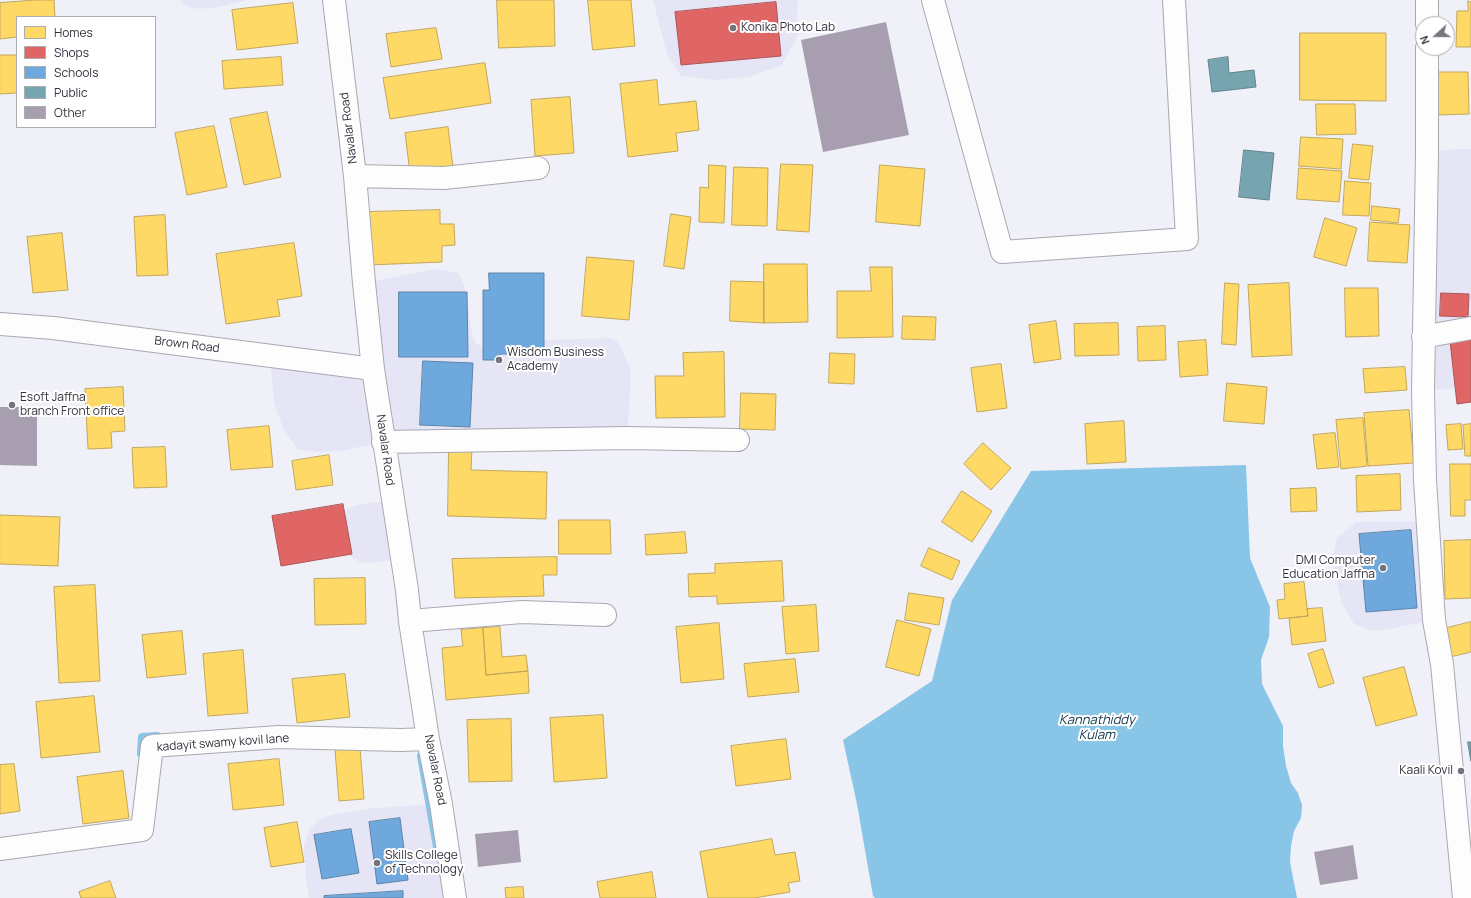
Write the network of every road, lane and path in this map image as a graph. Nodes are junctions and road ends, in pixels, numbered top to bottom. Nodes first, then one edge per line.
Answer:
1 (334, 0) edge
2 (933, 0) edge
3 (1174, 0) edge
4 (1427, 0) edge
5 (1427, 16) edge
6 (1427, 56) edge
7 (538, 168) dead end
8 (355, 176) junction
9 (0, 324) edge
10 (1471, 328) edge
11 (1423, 337) junction
12 (373, 369) junction
13 (738, 440) dead end
14 (383, 442) junction
15 (605, 616) dead end
16 (410, 621) junction
17 (428, 739) junction
18 (0, 848) edge
19 (455, 898) edge
20 (1464, 898) edge

1 - 8 street, Navalar Road
2 - 3 street
4 - 5 street
6 - 11 street
7 - 8 street
8 - 12 street, Navalar Road
9 - 12 street, Brown Road
10 - 11 street
11 - 20 street
12 - 14 street, Navalar Road
13 - 14 street
14 - 16 street, Navalar Road
15 - 16 street
16 - 17 street, Navalar Road
17 - 18 street, kadayit swamy kovil lane
17 - 19 street, Navalar Road

